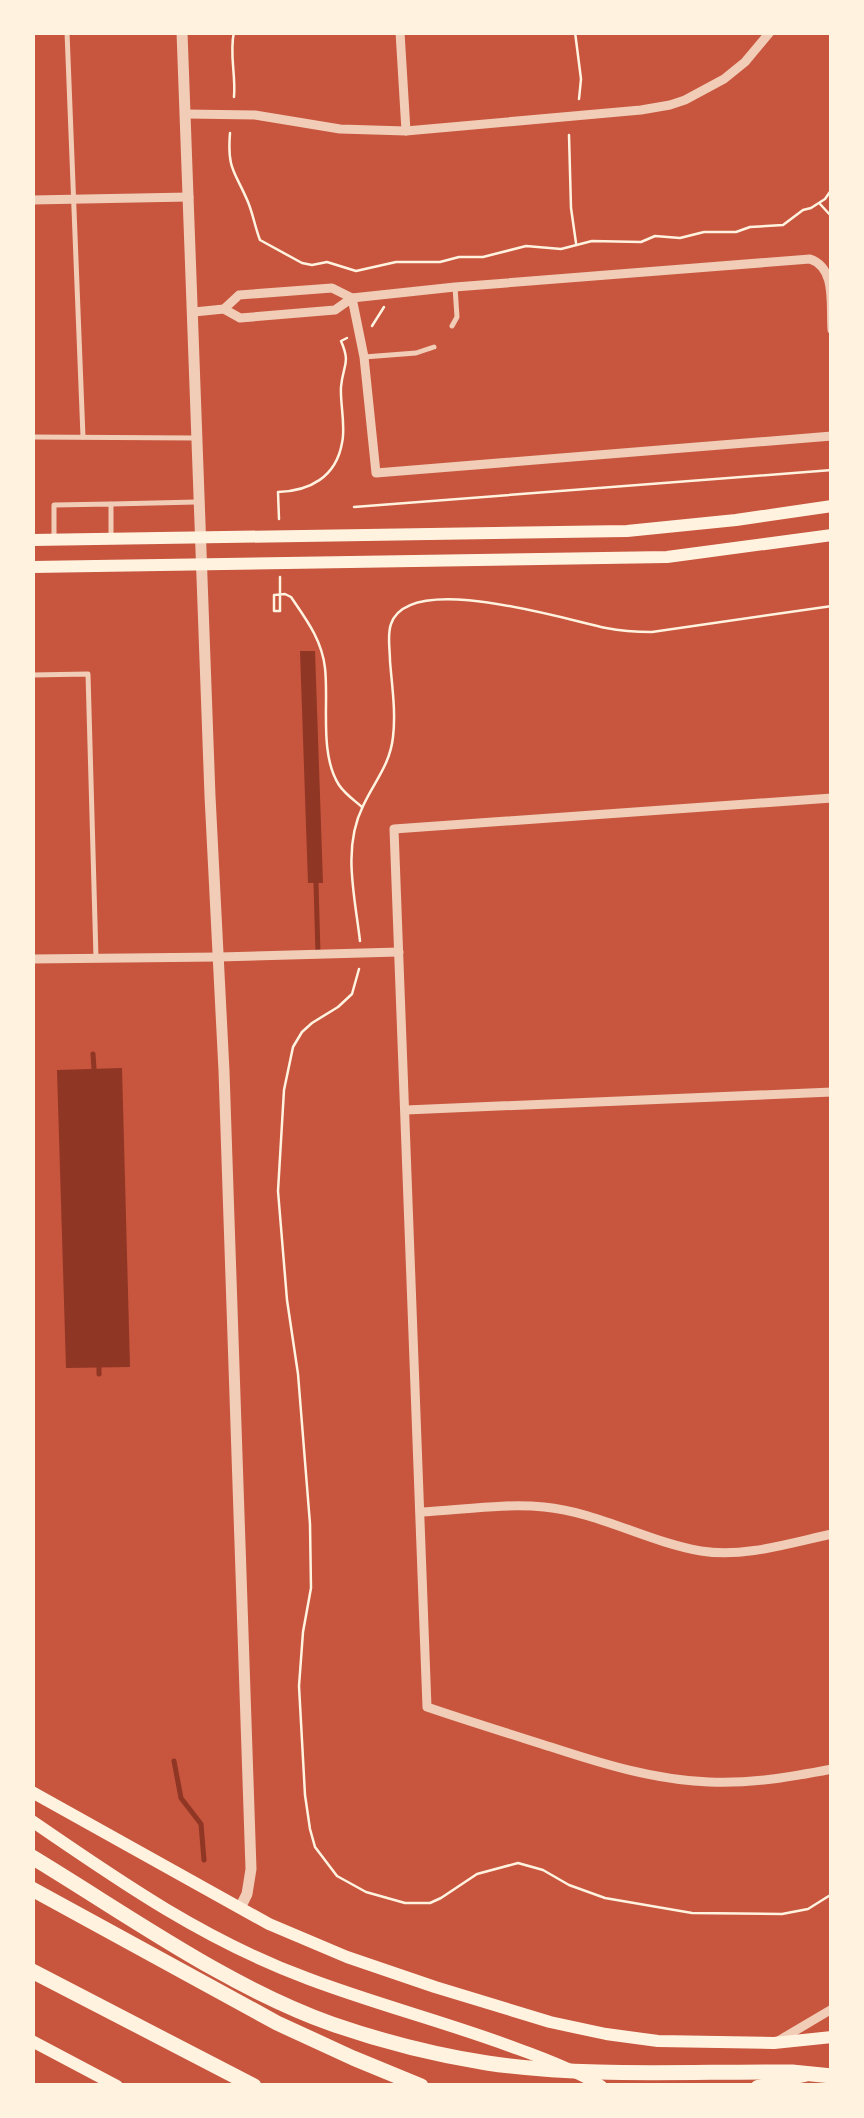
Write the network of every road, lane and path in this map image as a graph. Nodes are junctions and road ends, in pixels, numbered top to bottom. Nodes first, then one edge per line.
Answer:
1 (67, 32) edge
2 (182, 32) edge
3 (234, 32) edge
4 (400, 32) edge
5 (574, 32) edge
6 (770, 32) edge
7 (234, 97) dead end
8 (579, 99) dead end
9 (186, 114) junction
10 (406, 131) junction
11 (230, 134) dead end
12 (569, 135) dead end
13 (832, 189) edge
14 (190, 197) junction
15 (74, 199) junction
16 (32, 200) edge
17 (819, 203) junction
18 (832, 217) edge
19 (576, 245) junction
20 (454, 287) junction
21 (382, 296) junction
22 (352, 298) junction
23 (224, 309) junction
24 (194, 312) junction
25 (452, 326) dead end
26 (832, 330) edge
27 (358, 333) junction
28 (434, 347) dead end
29 (364, 357) junction
30 (832, 436) edge
31 (32, 437) edge
32 (82, 438) junction
33 (198, 438) junction
34 (832, 470) edge
35 (199, 502) junction
36 (111, 504) junction
37 (279, 506) dead end
38 (832, 506) edge
39 (354, 507) dead end
40 (832, 534) edge
41 (200, 538) junction
42 (111, 539) junction
43 (32, 540) edge
44 (54, 540) junction
45 (202, 565) junction
46 (32, 566) edge
47 (280, 599) dead end
48 (832, 606) edge
49 (32, 675) edge
50 (832, 798) edge
51 (362, 807) junction
52 (399, 952) junction
53 (361, 953) junction
54 (32, 958) edge
55 (96, 958) junction
56 (218, 958) junction
57 (832, 1092) edge
58 (406, 1110) junction
59 (420, 1512) junction
60 (832, 1534) edge
61 (832, 1768) edge
62 (32, 1792) edge
63 (32, 1821) edge
64 (32, 1857) edge
65 (32, 1889) edge
66 (832, 1894) edge
67 (240, 1908) junction
68 (32, 1971) edge
69 (832, 2010) edge
70 (832, 2037) edge
71 (32, 2041) edge
72 (774, 2043) junction
73 (832, 2073) edge
74 (118, 2086) edge
75 (254, 2086) edge
76 (421, 2086) edge
77 (601, 2086) edge
78 (758, 2086) edge

1 - 15 lane
2 - 9 street
3 - 7 path
4 - 10 street
5 - 8 path
6 - 10 street
9 - 10 street
9 - 14 street
11 - 19 path
12 - 19 path
13 - 17 path
14 - 15 street
14 - 24 street
15 - 16 street
15 - 32 lane
17 - 18 path
17 - 19 path
20 - 21 street
20 - 25 lane
20 - 26 street
21 - 22 street
21 - 27 path
22 - 23 street
22 - 23 street
22 - 27 street
23 - 24 street
24 - 33 street
27 - 29 street
27 - 37 path
28 - 29 lane
29 - 30 street
31 - 32 lane
32 - 33 lane
33 - 35 street
34 - 39 path
35 - 36 lane
35 - 41 street
36 - 42 lane
36 - 44 lane
38 - 41 main road
40 - 45 main road
41 - 42 main road
41 - 45 street
42 - 44 main road
43 - 44 main road
45 - 46 main road
45 - 56 street
47 - 51 path
48 - 51 path
49 - 55 lane
50 - 52 street
51 - 53 path
52 - 53 street
52 - 58 street
53 - 56 street
53 - 66 path
54 - 55 street
55 - 56 street
56 - 67 street
57 - 58 street
58 - 59 street
59 - 60 street
59 - 61 street
62 - 67 main road
63 - 77 main road
64 - 73 highway
65 - 76 highway
67 - 72 main road
68 - 75 highway
69 - 72 street
70 - 72 main road
71 - 74 main road
73 - 78 main road

